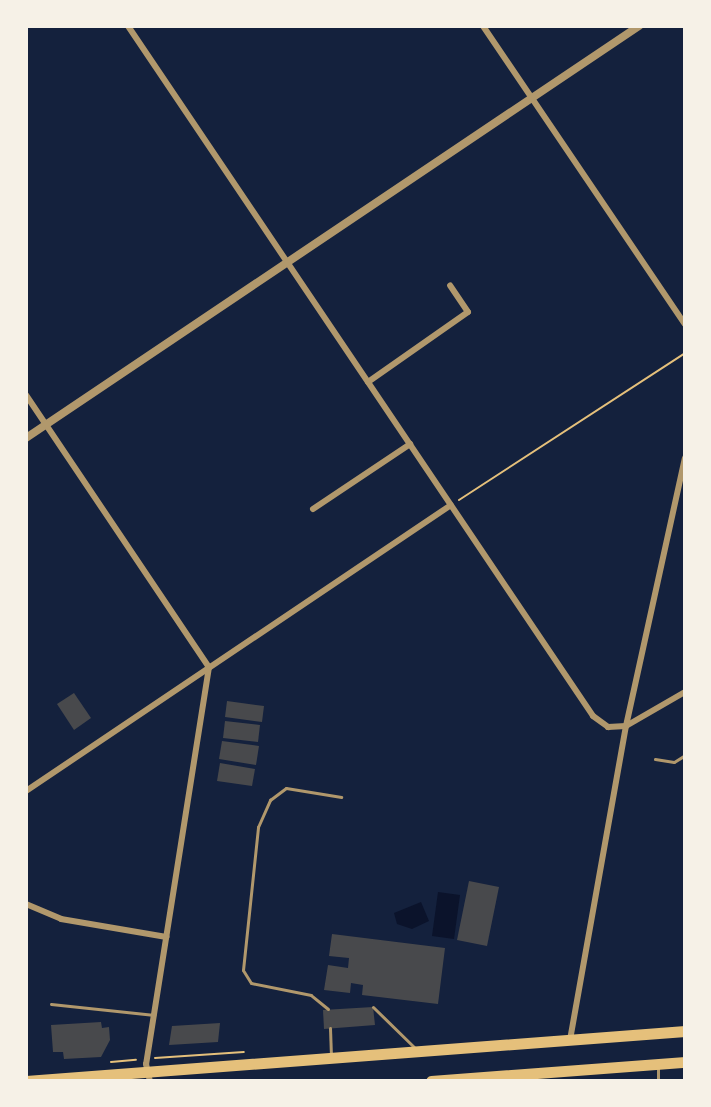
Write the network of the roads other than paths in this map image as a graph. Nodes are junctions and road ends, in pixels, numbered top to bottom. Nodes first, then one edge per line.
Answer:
1 (128, 26) edge
2 (483, 26) edge
3 (639, 26) edge
4 (532, 98) junction
5 (287, 262) junction
6 (450, 285) dead end
7 (685, 324) edge
8 (368, 382) junction
9 (26, 395) edge
10 (46, 425) junction
11 (26, 438) edge
12 (410, 444) junction
13 (685, 458) edge
14 (451, 505) junction
15 (313, 509) dead end
16 (209, 667) junction
17 (685, 692) edge
18 (626, 726) junction
19 (685, 755) edge
20 (655, 759) dead end
21 (26, 791) edge
22 (341, 797) dead end
23 (26, 904) edge
24 (166, 937) junction
25 (51, 1004) dead end
26 (373, 1007) dead end
27 (328, 1009) dead end
28 (154, 1015) junction
29 (330, 1028) dead end
30 (685, 1031) edge
31 (570, 1040) junction
32 (417, 1051) junction
33 (331, 1058) junction
34 (685, 1062) edge
35 (657, 1064) junction
36 (148, 1076) edge
37 (563, 1076) edge
38 (26, 1081) edge
39 (431, 1081) edge
40 (658, 1081) edge

1 - 5 street
2 - 4 street
3 - 4 street
4 - 5 street
4 - 7 street
5 - 8 street
5 - 10 street
6 - 8 street
8 - 12 street
9 - 10 street
10 - 11 street
10 - 16 street
12 - 14 street
12 - 15 street
13 - 18 street
14 - 16 street
14 - 18 street
16 - 21 street
16 - 24 street
17 - 18 street
18 - 31 street
19 - 20 lane
22 - 27 lane
23 - 24 street
24 - 28 street
25 - 28 lane
26 - 32 lane
28 - 36 street
29 - 33 lane
30 - 31 highway
31 - 32 highway
32 - 33 highway
33 - 36 highway
34 - 35 highway
35 - 37 highway
35 - 40 lane
36 - 38 highway
37 - 39 highway

